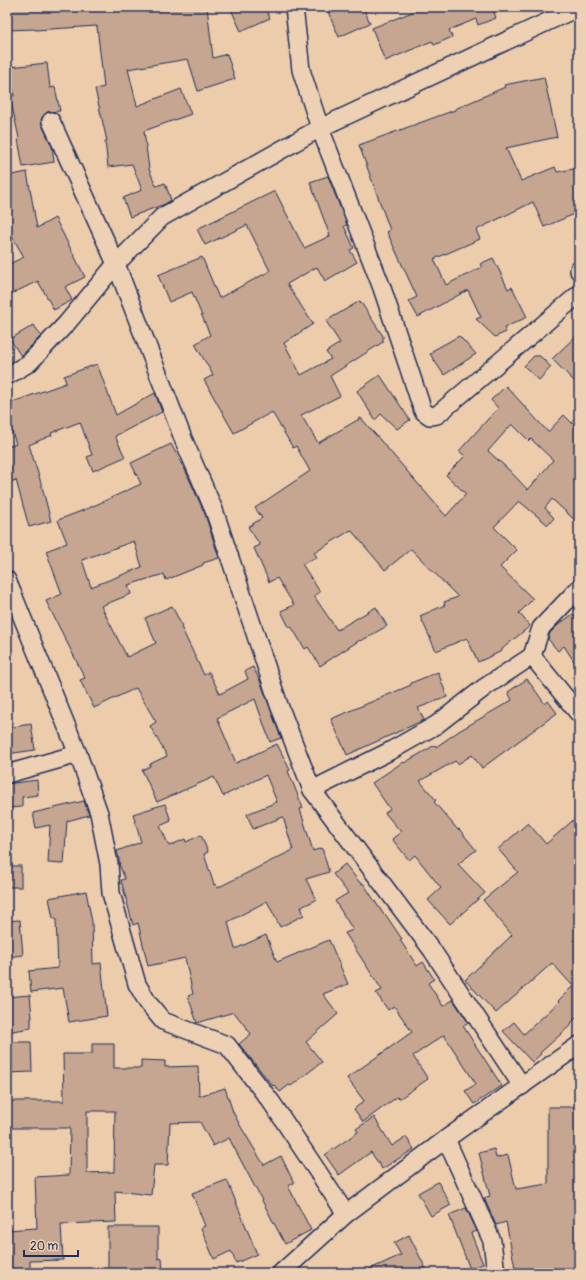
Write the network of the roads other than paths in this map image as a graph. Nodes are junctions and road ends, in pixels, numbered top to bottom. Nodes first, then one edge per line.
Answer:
1 (294, 7) edge
2 (579, 7) edge
3 (51, 121) dead end
4 (320, 128) junction
5 (116, 264) junction
6 (579, 294) edge
7 (7, 376) edge
8 (7, 580) edge
9 (579, 588) edge
10 (532, 656) junction
11 (579, 714) edge
12 (78, 754) junction
13 (7, 774) edge
14 (312, 790) junction
15 (579, 1045) edge
16 (522, 1086) junction
17 (446, 1139) junction
18 (346, 1214) junction
19 (282, 1273) edge
20 (496, 1273) edge

1 - 4 street
2 - 4 street
3 - 5 street
4 - 5 street
4 - 6 street
5 - 7 street
5 - 14 street
8 - 12 street
9 - 10 street
10 - 11 street
10 - 14 street
12 - 13 street
12 - 18 street
14 - 16 street
15 - 16 street
16 - 17 street
17 - 18 street
17 - 20 street
18 - 19 street

